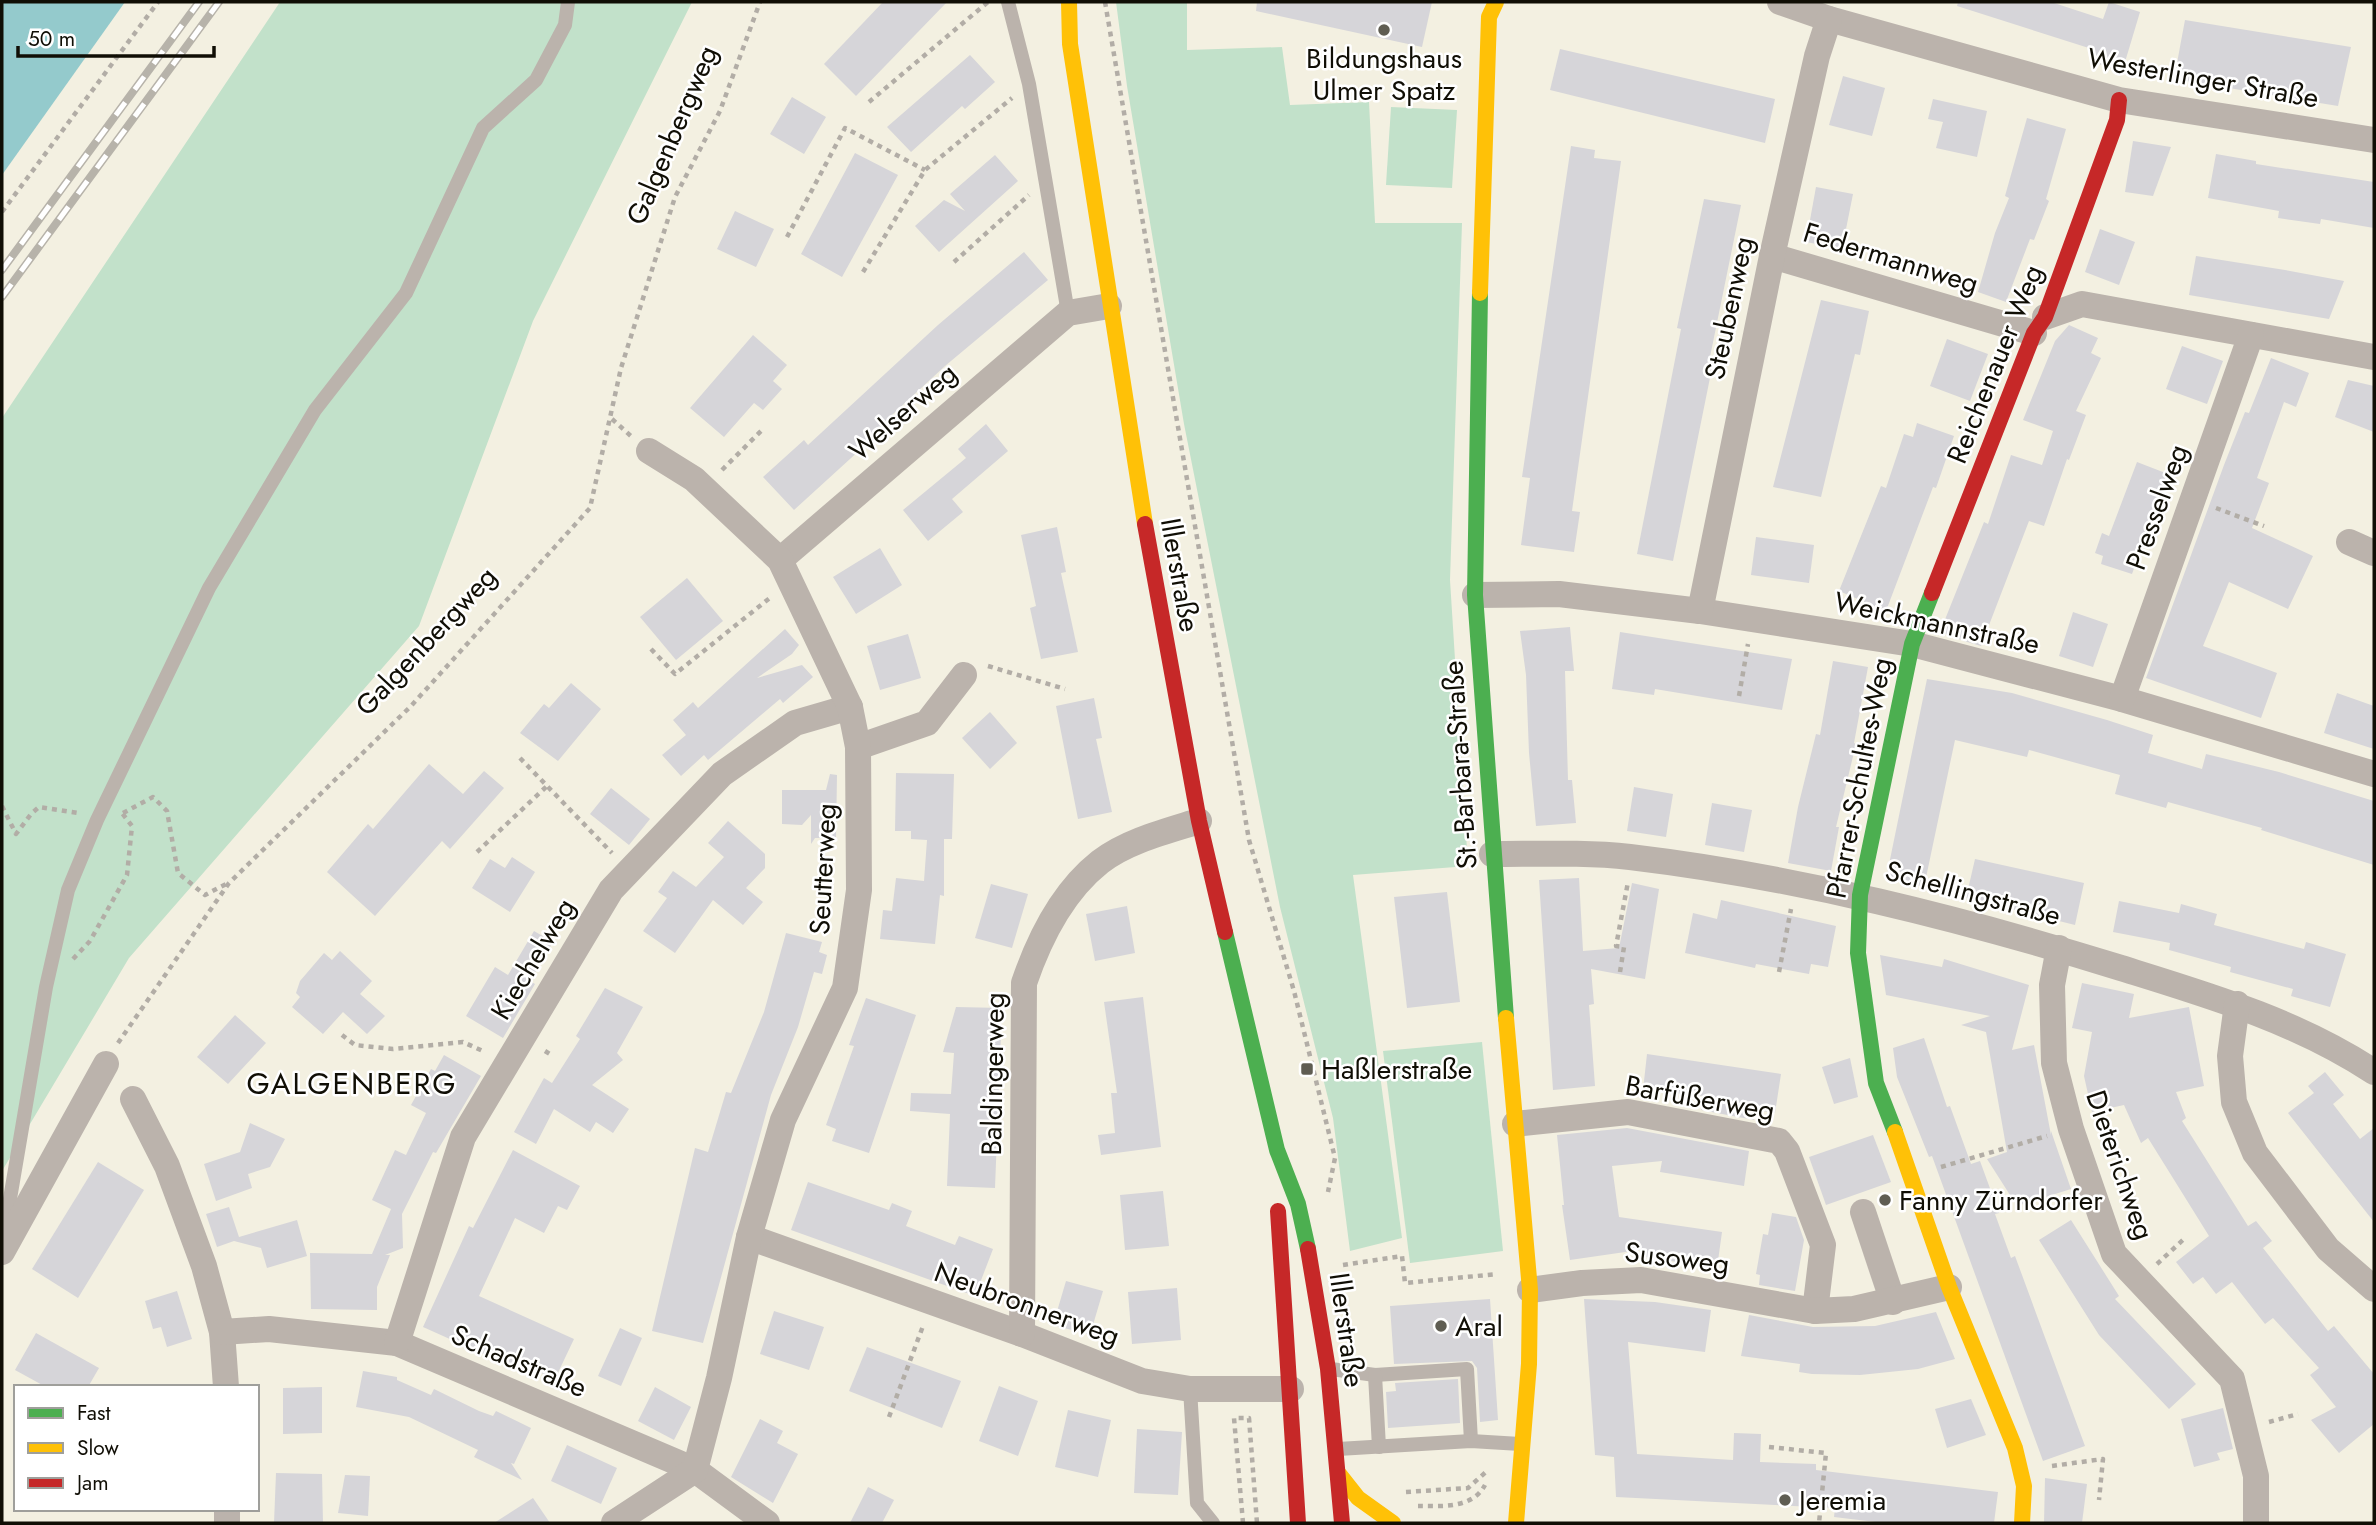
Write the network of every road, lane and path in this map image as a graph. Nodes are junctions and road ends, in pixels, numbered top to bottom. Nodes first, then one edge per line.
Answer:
1 (158, 2) edge
2 (568, 2) edge
3 (760, 2) edge
4 (988, 2) edge
5 (1008, 2) edge
6 (1069, 2) edge
7 (1105, 2) edge
8 (1496, 2) edge
9 (1780, 2) edge
10 (1829, 19) junction
11 (1029, 84) junction
12 (2119, 100) junction
13 (869, 102) dead end
14 (2374, 140) edge
15 (925, 170) junction
16 (1045, 180) junction
17 (2, 212) edge
18 (787, 236) dead end
19 (1772, 256) junction
20 (954, 262) dead end
21 (863, 272) dead end
22 (1108, 306) junction
23 (1068, 313) junction
24 (2040, 325) junction
25 (2251, 335) junction
26 (2374, 357) edge
27 (763, 429) dead end
28 (649, 452) dead end
29 (705, 488) junction
30 (2193, 499) junction
31 (2264, 526) dead end
32 (2349, 541) dead end
33 (2374, 553) edge
34 (786, 571) junction
35 (1475, 595) junction
36 (1700, 611) junction
37 (1752, 619) junction
38 (1912, 644) junction
39 (652, 649) dead end
40 (964, 676) joint
41 (1065, 689) dead end
42 (1739, 696) dead end
43 (2122, 699) junction
44 (850, 707) junction
45 (858, 747) junction
46 (520, 758) dead end
47 (2374, 774) edge
48 (547, 786) junction
49 (2, 806) edge
50 (102, 810) junction
51 (123, 813) junction
52 (1199, 821) junction
53 (477, 852) dead end
54 (1492, 854) junction
55 (1632, 858) junction
56 (629, 871) junction
57 (229, 883) junction
58 (1796, 884) junction
59 (1860, 895) junction
60 (2059, 948) junction
61 (1620, 971) dead end
62 (1779, 972) dead end
63 (46, 988) junction
64 (2237, 1004) junction
65 (342, 1035) dead end
66 (508, 1062) junction
67 (106, 1064) joint
68 (2374, 1072) edge
69 (132, 1099) dead end
70 (1515, 1124) junction
71 (2071, 1129) junction
72 (1277, 1150) junction
73 (1912, 1175) junction
74 (1327, 1195) dead end
75 (1863, 1212) dead end
76 (749, 1237) junction
77 (2183, 1239) dead end
78 (2, 1251) edge
79 (1312, 1270) junction
80 (1530, 1281) junction
81 (2139, 1281) junction
82 (1949, 1287) junction
83 (2374, 1289) edge
84 (932, 1302) junction
85 (1893, 1302) junction
86 (1815, 1311) junction
87 (222, 1332) junction
88 (1022, 1334) junction
89 (397, 1343) junction
90 (1328, 1369) junction
91 (1375, 1375) junction
92 (226, 1385) edge
93 (1290, 1388) junction
94 (1190, 1389) junction
95 (889, 1417) dead end
96 (1471, 1441) junction
97 (1520, 1444) junction
98 (1379, 1447) junction
99 (1769, 1447) dead end
100 (1337, 1450) junction
101 (695, 1470) junction
102 (2020, 1471) junction
103 (1339, 1474) junction
104 (1518, 1479) junction
105 (1482, 1491) dead end
106 (1393, 1492) dead end
107 (2099, 1500) dead end
108 (1404, 1507) dead end
109 (614, 1523) edge
110 (767, 1523) edge
111 (1213, 1523) edge
112 (1243, 1523) edge
113 (1257, 1523) edge
114 (1298, 1523) edge
115 (1342, 1523) edge
116 (1394, 1523) edge
117 (1516, 1523) edge
118 (1819, 1523) edge
119 (2022, 1523) edge
120 (2256, 1523) edge

1 - 17 path
2 - 50 lane
3 - 57 path, Galgenbergweg
4 - 13 path
5 - 11 lane
6 - 22 street, Illerstraße
7 - 74 path
8 - 35 street, St.-Barbara-Straße
9 - 10 street, Westerlinger Straße
10 - 12 street, Westerlinger Straße
10 - 19 street, Steubenweg
11 - 15 path
11 - 16 lane
12 - 14 street, Westerlinger Straße
12 - 24 street, Reichenauer Weg
15 - 18 path
15 - 21 path
16 - 20 path
16 - 23 lane
19 - 24 street, Federmannweg
19 - 36 street, Steubenweg
22 - 23 street
22 - 52 street, Illerstraße
23 - 34 street, Welserweg
24 - 25 street
24 - 38 street, Reichenauer Weg
25 - 26 street
25 - 30 street, Presselweg
27 - 29 path
28 - 29 street, Seutterweg
29 - 34 street, Seutterweg
30 - 31 path
30 - 43 street, Presselweg
32 - 33 street
34 - 39 path
34 - 44 street, Seutterweg
35 - 36 street, Weickmannstraße
35 - 54 street, St.-Barbara-Straße
36 - 37 street, Weickmannstraße
37 - 38 street, Weickmannstraße
37 - 42 path
38 - 43 street, Weickmannstraße
38 - 59 street, Pfarrer-Schultes-Weg
40 - 41 path
40 - 45 street
43 - 47 street, Weickmannstraße
44 - 45 street, Seutterweg
44 - 56 street, Kiechelweg
45 - 76 street, Seutterweg
46 - 48 path
48 - 53 path
48 - 56 path
49 - 50 path
50 - 51 path
50 - 63 lane
51 - 57 path
51 - 63 path
52 - 72 street, Illerstraße
52 - 88 street, Baldingerweg
54 - 55 street, Schellingstraße
54 - 70 street, St.-Barbara-Straße
55 - 58 street, Schellingstraße
55 - 61 path
56 - 66 street, Kiechelweg
57 - 67 path, Galgenbergweg
58 - 59 street, Schellingstraße
58 - 62 path
59 - 60 street, Schellingstraße
59 - 73 street, Pfarrer-Schultes-Weg
60 - 64 street, Schellingstraße
60 - 71 street, Dieterichweg
63 - 78 lane
64 - 68 street, Schellingstraße
64 - 83 street
65 - 66 path
66 - 89 street, Kiechelweg
67 - 78 street
69 - 87 street
70 - 80 street, St.-Barbara-Straße
70 - 86 street, Barfüßerweg
71 - 73 path
71 - 81 street, Dieterichweg
72 - 79 street, Illerstraße
72 - 93 street, Illerstraße
73 - 82 street, Pfarrer-Schultes-Weg
75 - 85 street
76 - 84 street, Neubronnerweg
76 - 101 street, Seutterweg
77 - 81 path
79 - 80 path
79 - 90 street, Illerstraße
80 - 86 street, Susoweg
80 - 97 street, St.-Barbara-Straße
81 - 120 street, Dieterichweg
82 - 85 street, Susoweg
82 - 102 street, Pfarrer-Schultes-Weg
84 - 88 street, Neubronnerweg
84 - 95 path
85 - 86 street, Susoweg
87 - 89 street, Schadstraße
87 - 92 street
88 - 94 street, Neubronnerweg
89 - 101 street, Schadstraße
90 - 91 lane
90 - 100 street, Illerstraße
91 - 96 lane
91 - 98 lane
93 - 94 street, Neubronnerweg
93 - 114 street, Illerstraße
94 - 111 lane
96 - 97 lane
96 - 98 lane
97 - 104 street, St.-Barbara-Straße
98 - 100 lane
99 - 118 path
100 - 103 street, Illerstraße
101 - 109 street
101 - 110 street, Schadstraße
102 - 107 path
102 - 119 street, Pfarrer-Schultes-Weg
103 - 115 street, Illerstraße
103 - 116 street
104 - 106 path
104 - 117 street, St.-Barbara-Straße
105 - 108 path
112 - 113 path

